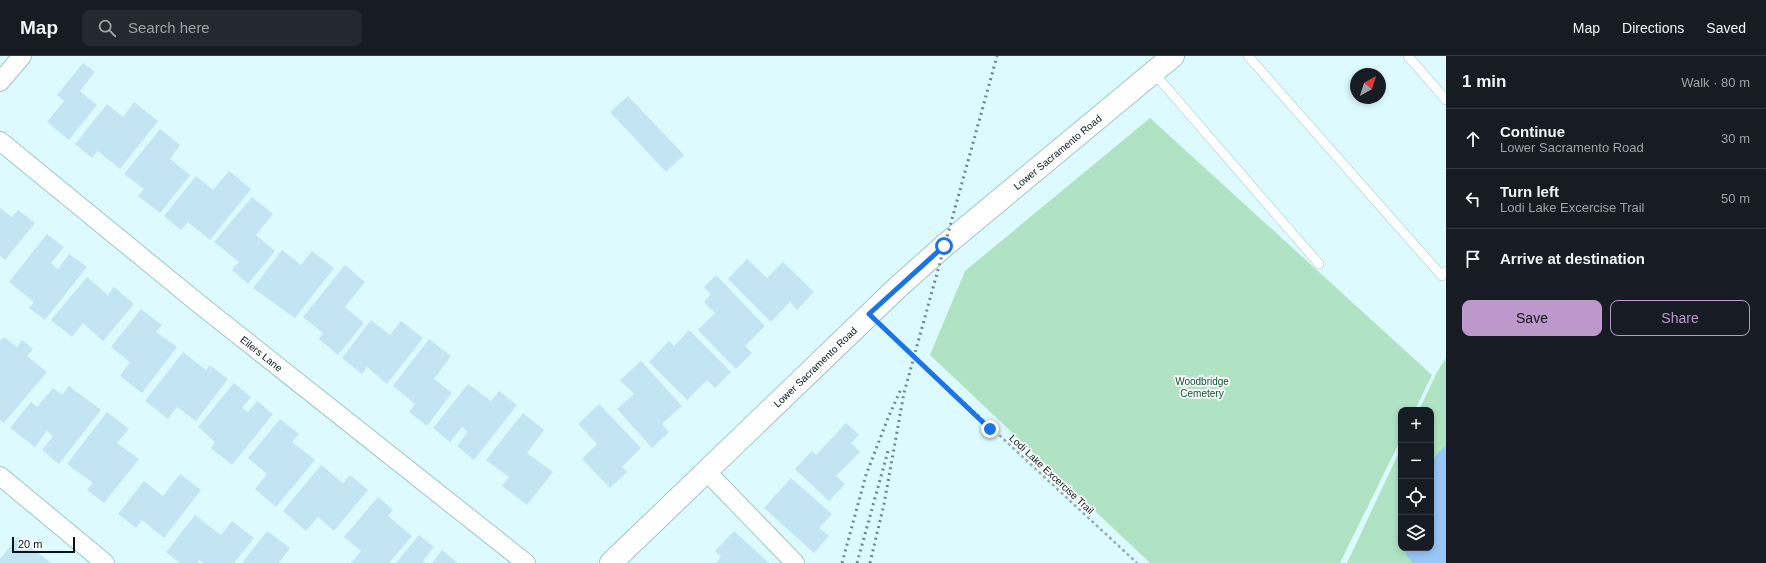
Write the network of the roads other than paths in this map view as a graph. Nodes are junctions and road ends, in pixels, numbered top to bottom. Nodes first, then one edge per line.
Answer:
1 (22, 56) edge
2 (1173, 56) edge
3 (1248, 56) edge
4 (1408, 56) edge
5 (1153, 72) junction
6 (0, 82) edge
7 (1446, 100) edge
8 (0, 141) edge
9 (1319, 264) dead end
10 (1446, 271) edge
11 (706, 471) junction
12 (0, 476) edge
13 (105, 563) edge
14 (526, 563) edge
15 (611, 563) edge
16 (795, 563) edge

1 - 6 street
2 - 5 main road, Lower Sacramento Road
3 - 10 lane
4 - 7 lane
5 - 9 lane
5 - 11 main road, Lower Sacramento Road
8 - 14 street, Eilers Lane
11 - 15 main road, Lower Sacramento Road
11 - 16 street
12 - 13 street

